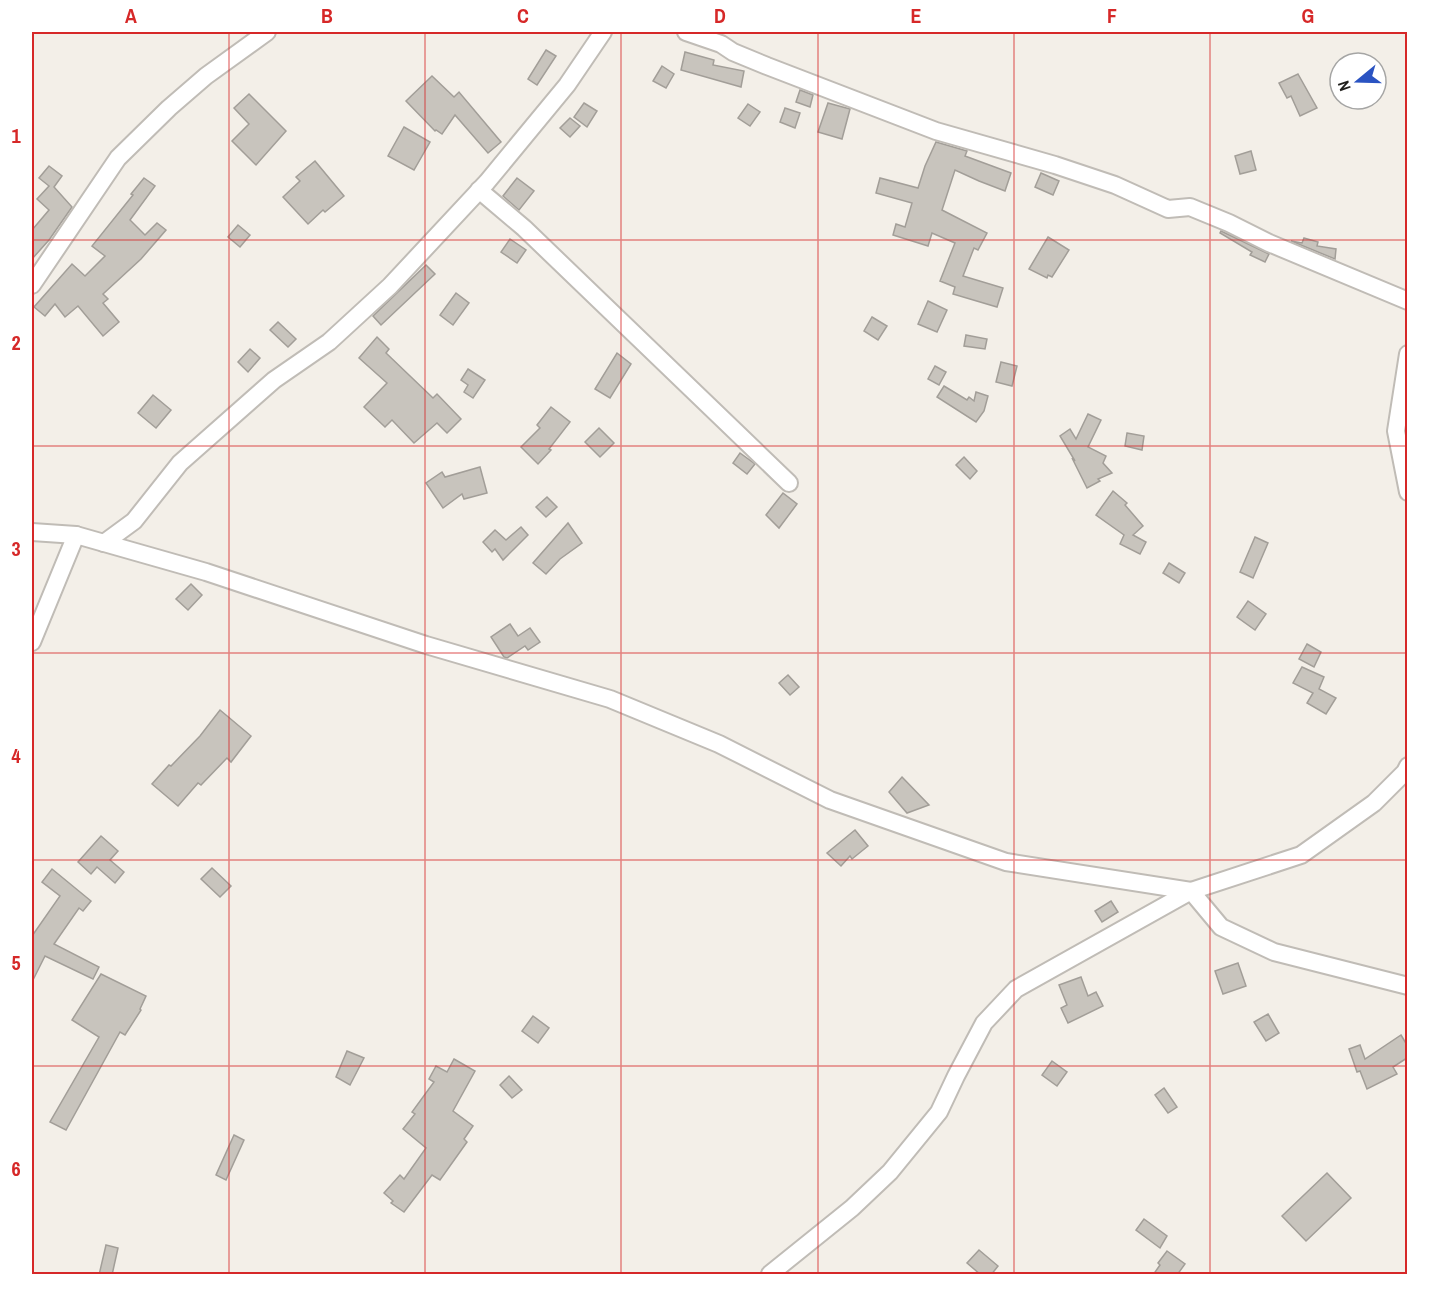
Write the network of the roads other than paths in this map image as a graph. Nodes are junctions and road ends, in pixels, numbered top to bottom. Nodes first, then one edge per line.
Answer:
1 (267, 32) edge
2 (603, 32) edge
3 (686, 32) edge
4 (479, 190) junction
5 (32, 285) edge
6 (1407, 301) edge
7 (1407, 354) edge
8 (789, 483) dead end
9 (1407, 492) edge
10 (32, 532) edge
11 (76, 535) junction
12 (104, 543) junction
13 (32, 642) edge
14 (1407, 766) edge
15 (1191, 891) junction
16 (1407, 986) edge
17 (770, 1275) edge

1 - 5 street
2 - 4 street
3 - 6 street
4 - 8 street
4 - 12 street
7 - 9 street
10 - 11 street
11 - 12 street
11 - 13 street
12 - 15 street
14 - 15 street
15 - 16 street
15 - 17 street

